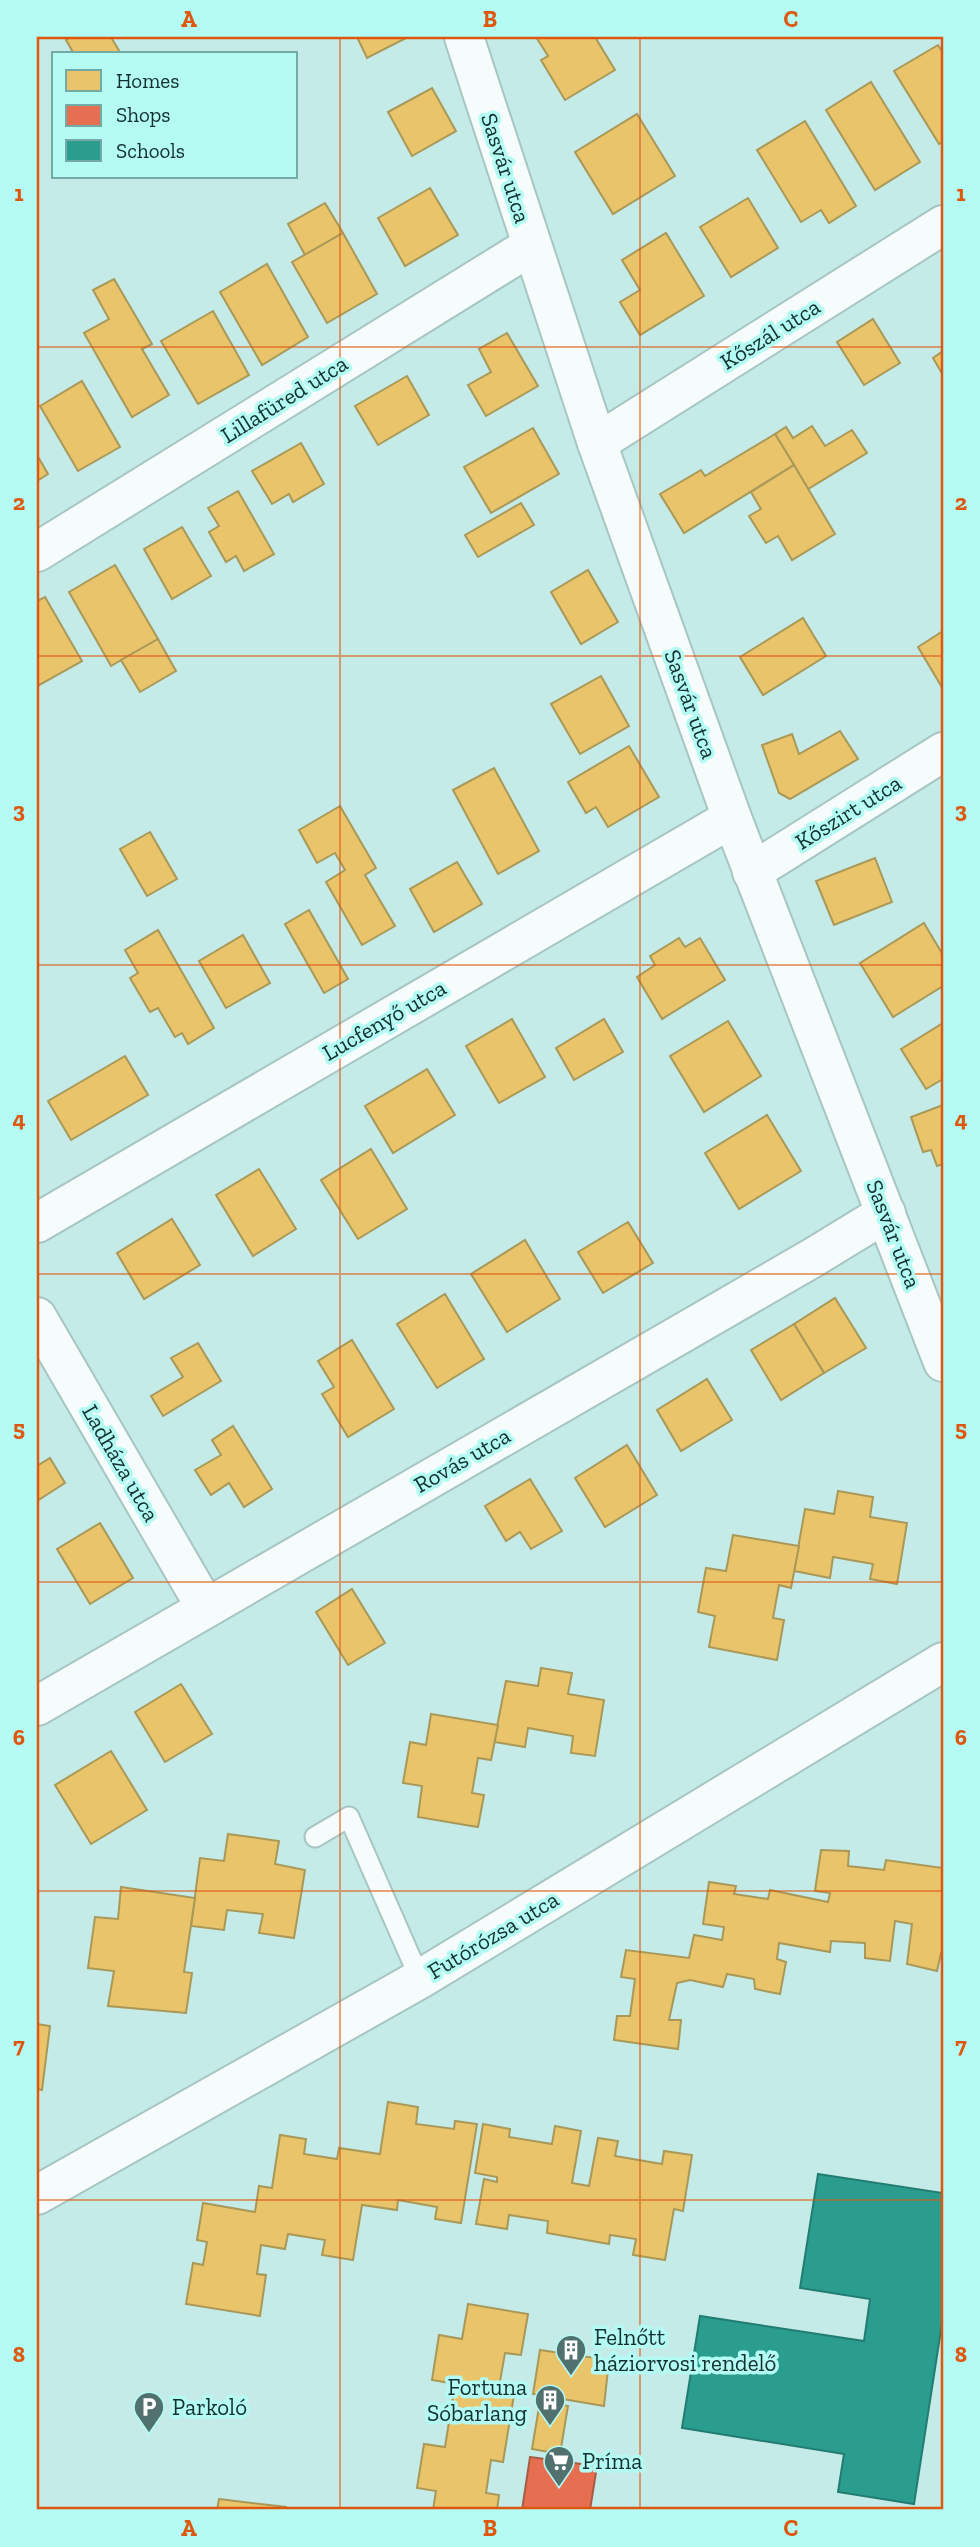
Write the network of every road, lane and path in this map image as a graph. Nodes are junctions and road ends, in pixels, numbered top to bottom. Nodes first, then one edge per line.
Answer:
1 (464, 37) edge
2 (943, 225) edge
3 (531, 246) junction
4 (597, 443) junction
5 (37, 552) edge
6 (943, 752) edge
7 (732, 818) junction
8 (752, 872) junction
9 (886, 1213) junction
10 (37, 1223) edge
11 (37, 1317) edge
12 (936, 1318) edge
13 (943, 1362) edge
14 (206, 1608) junction
15 (943, 1662) edge
16 (37, 1706) edge
17 (315, 1837) dead end
18 (420, 1979) junction
19 (37, 2195) edge

1 - 3 street, Sasvár utca
2 - 4 street, Kőszál utca
3 - 4 street, Sasvár utca
3 - 5 street, Lillafüred utca
4 - 7 street, Sasvár utca
6 - 8 street, Kőszirt utca
7 - 8 street, Sasvár utca
7 - 10 street, Lucfenyő utca
8 - 9 street, Sasvár utca
9 - 12 street, Sasvár utca
9 - 14 street, Rovás utca
11 - 14 street, Ladháza utca
12 - 13 street, Sasvár utca
14 - 16 street, Rovás utca
15 - 18 street, Futórózsa utca
17 - 18 lane
18 - 19 street, Futórózsa utca

